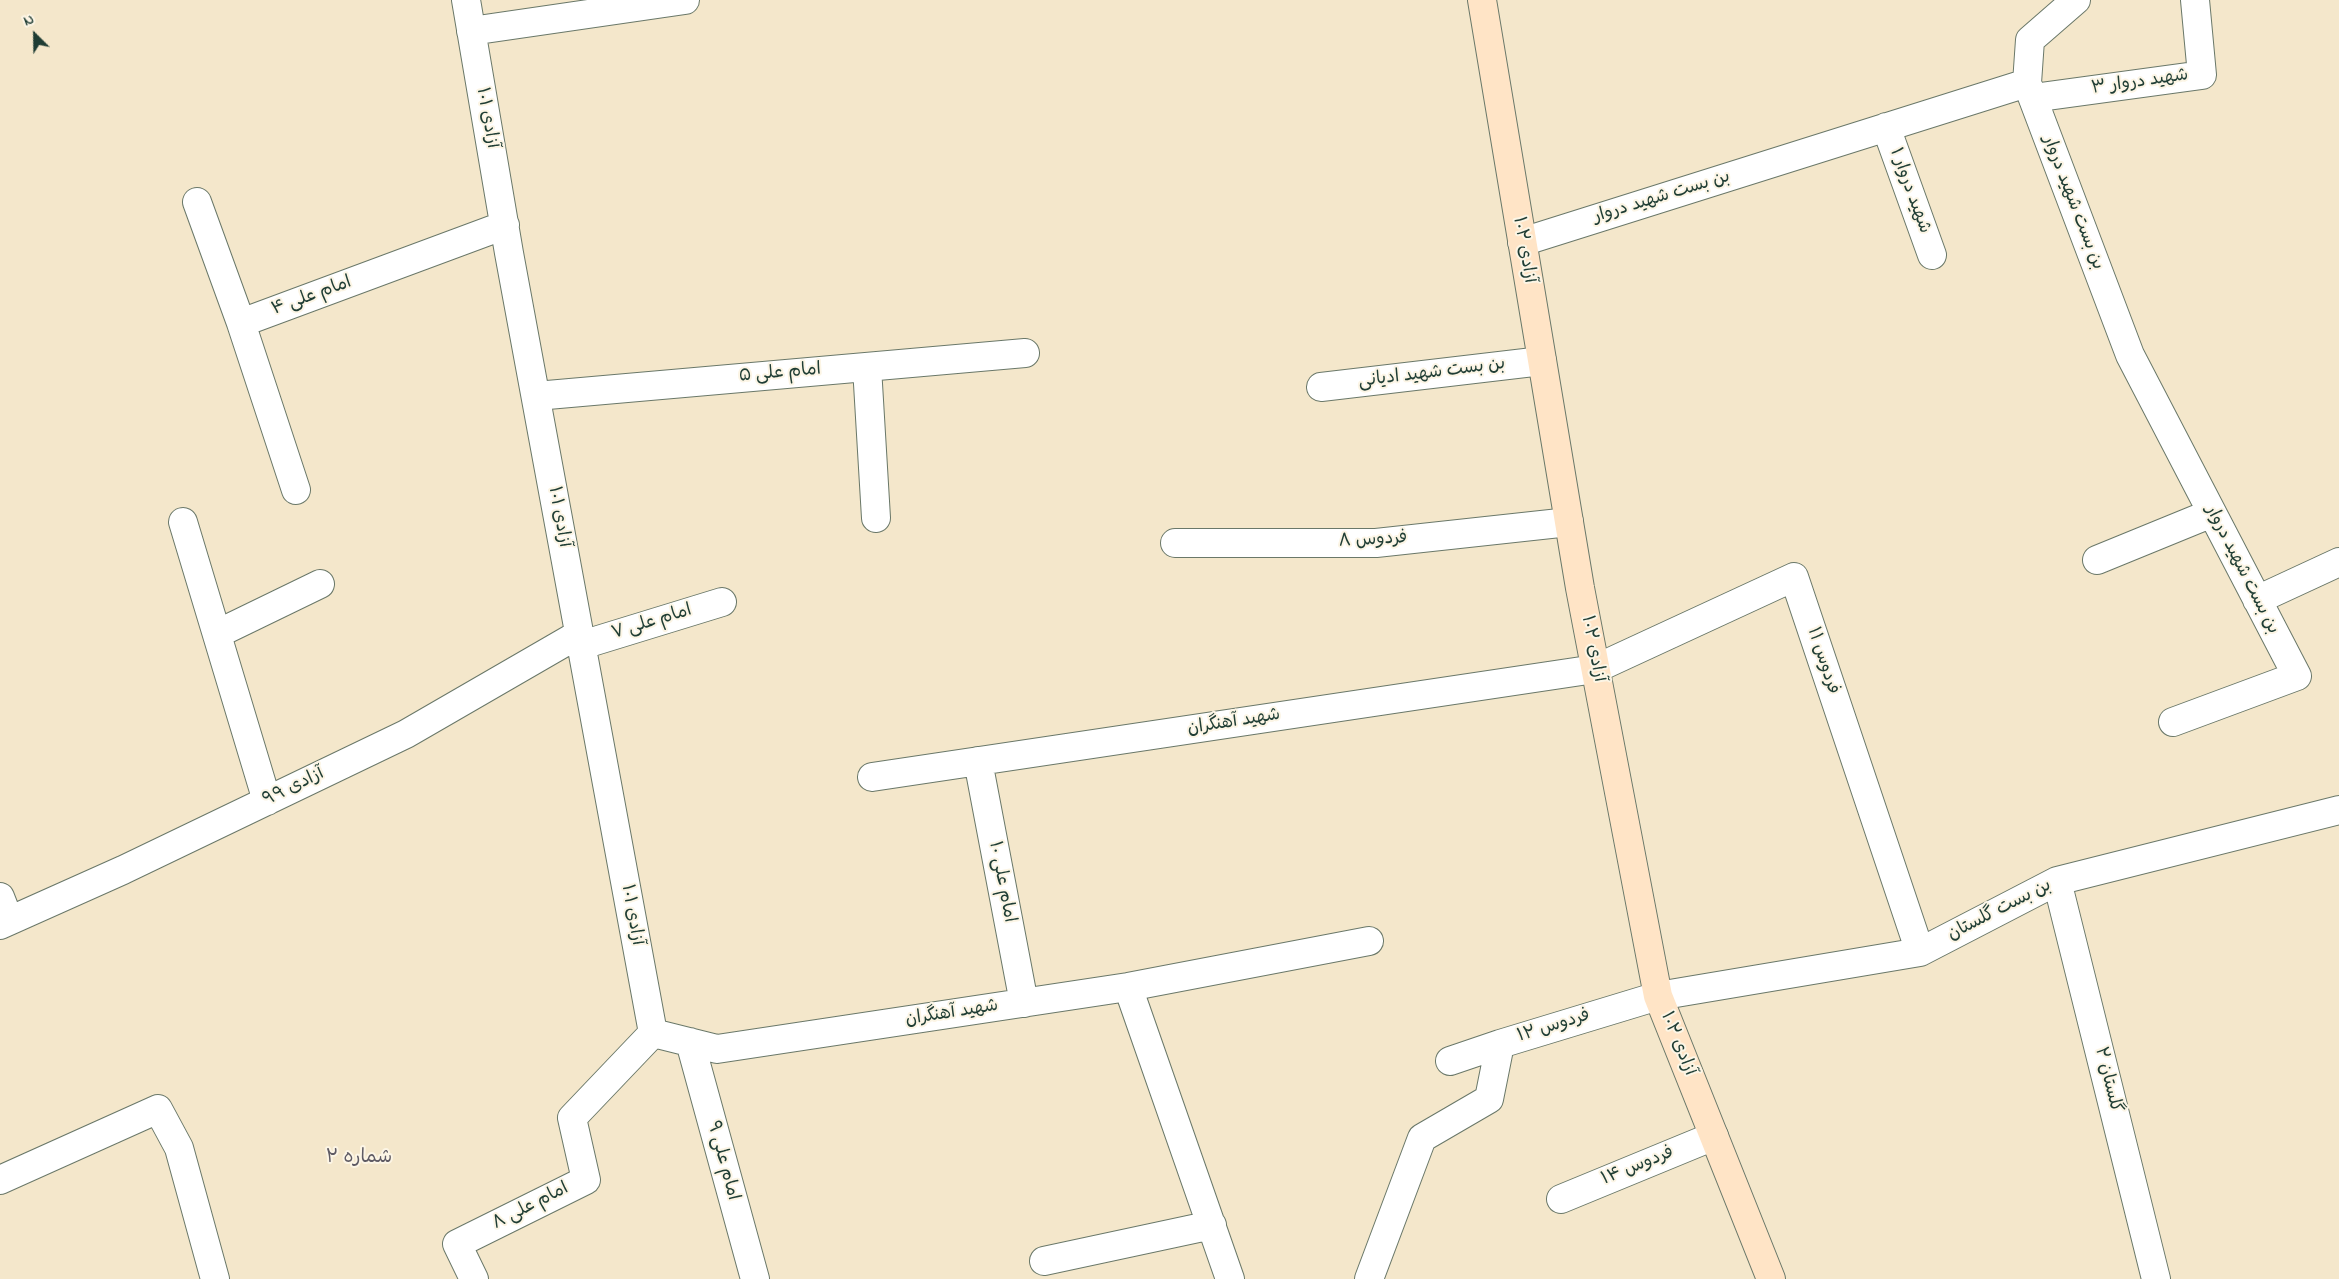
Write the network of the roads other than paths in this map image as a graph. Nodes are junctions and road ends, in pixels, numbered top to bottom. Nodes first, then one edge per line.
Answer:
1 (466, 0) edge
2 (686, 0) edge
3 (1482, 0) edge
4 (2076, 0) edge
5 (2195, 0) edge
6 (471, 31) junction
7 (2030, 91) junction
8 (1886, 128) junction
9 (197, 202) dead end
10 (505, 225) junction
11 (1522, 242) junction
12 (1932, 255) dead end
13 (241, 323) junction
14 (1025, 353) dead end
15 (1542, 361) junction
16 (867, 367) junction
17 (1321, 387) dead end
18 (536, 396) junction
19 (296, 490) dead end
20 (2212, 513) junction
21 (876, 518) dead end
22 (183, 522) dead end
23 (1569, 522) junction
24 (1175, 543) dead end
25 (2096, 560) dead end
26 (2339, 562) edge
27 (320, 584) dead end
28 (2257, 600) junction
29 (722, 602) dead end
30 (217, 634) junction
31 (581, 639) junction
32 (1596, 669) junction
33 (2173, 722) dead end
34 (978, 761) junction
35 (872, 777) dead end
36 (267, 801) junction
37 (2339, 810) edge
38 (2057, 881) junction
39 (3, 914) edge
40 (1369, 942) dead end
41 (1920, 952) junction
42 (1128, 987) junction
43 (1658, 996) junction
44 (1024, 1003) junction
45 (653, 1033) junction
46 (690, 1042) junction
47 (1500, 1044) junction
48 (1450, 1061) dead end
49 (1714, 1136) junction
50 (0, 1180) edge
51 (1561, 1199) dead end
52 (1212, 1226) junction
53 (1044, 1261) dead end
54 (1768, 1278) edge
55 (215, 1279) edge
56 (474, 1279) edge
57 (755, 1279) edge
58 (1230, 1279) edge
59 (1370, 1279) edge
60 (2156, 1279) edge

1 - 6 street, آزادی ۱۰۱
2 - 6 street
3 - 11 street, آزادی ۱۰۲
4 - 7 street
5 - 7 street, شهید دروار ۳
6 - 10 street, آزادی ۱۰۱
7 - 8 street, بن بست شهید دروار
7 - 20 street, بن بست شهید دروار
8 - 11 street, بن بست شهید دروار
8 - 12 street, شهید دروار ۱
9 - 13 street
10 - 13 street, امام علی ۴
10 - 18 street, آزادی ۱۰۱
11 - 15 street, آزادی ۱۰۲
13 - 19 street
14 - 16 street, امام علی ۵
15 - 17 street, بن بست شهید ادیانی
15 - 23 street, آزادی ۱۰۲
16 - 18 street, امام علی ۵
16 - 21 street
18 - 31 street, آزادی ۱۰۱
20 - 25 street
20 - 28 street, بن بست شهید دروار
22 - 30 street
23 - 24 street, فردوس ۸
23 - 32 street, آزادی ۱۰۲
26 - 28 street
27 - 30 street
28 - 33 street, بن بست شهید دروار
29 - 31 street, امام علی ۷
30 - 36 street
31 - 36 street, آزادی ٩٩
31 - 45 street, آزادی ۱۰۱
32 - 34 street, شهید آهنگران
32 - 41 street, فردوس ۱۱
32 - 43 street, آزادی ۱۰۲
34 - 35 street, شهید آهنگران
34 - 44 street, امام علی ۱۰
36 - 39 street, آزادی ٩٩
37 - 38 street, بن بست گلستان
38 - 41 street, بن بست گلستان
38 - 60 street, گلستان ۲
40 - 42 street, شهید آهنگران
41 - 43 street, بن بست گلستان
42 - 44 street, شهید آهنگران
42 - 52 street
43 - 47 street, فردوس ۱۲
43 - 49 street, آزادی ۱۰۲
44 - 46 street, شهید آهنگران
45 - 46 street, شهید آهنگران
45 - 56 street, امام علی ۸
46 - 57 street, امام علی ۹
47 - 48 street, فردوس ۱۲
47 - 59 street
49 - 51 street, فردوس ۱۴
49 - 54 street, آزادی ۱۰۲
50 - 55 street
52 - 53 street
52 - 58 street

